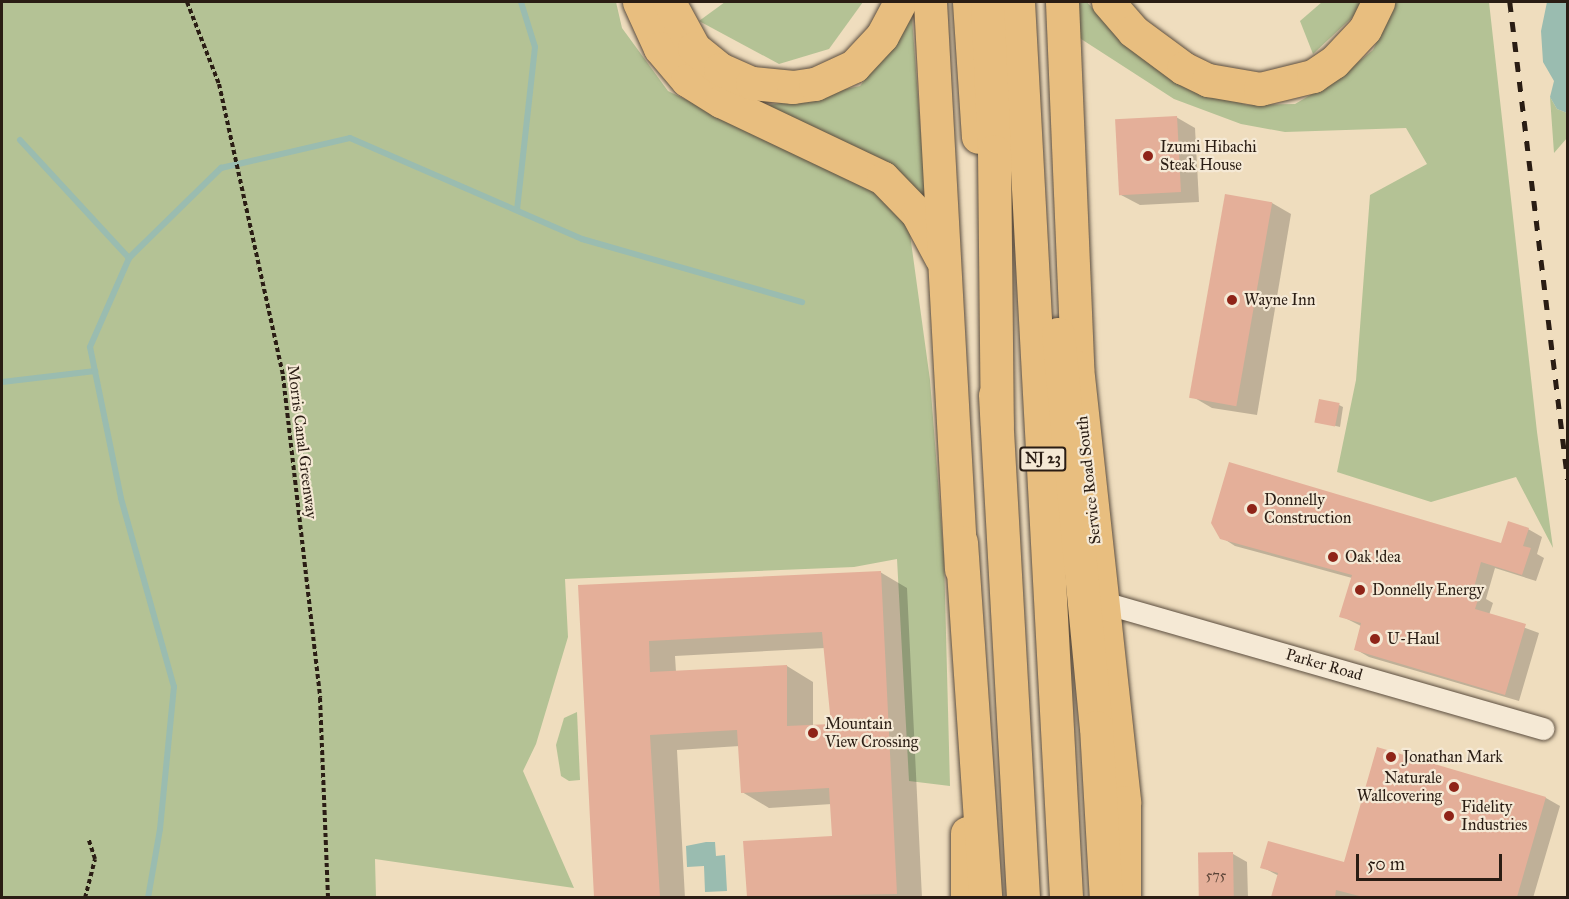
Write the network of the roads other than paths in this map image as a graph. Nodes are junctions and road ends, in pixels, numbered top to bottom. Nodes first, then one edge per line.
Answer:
1 (639, 2) edge
2 (669, 2) edge
3 (900, 2) edge
4 (930, 2) edge
5 (969, 2) edge
6 (987, 2) edge
7 (1062, 2) edge
8 (1108, 2) edge
9 (1378, 2) edge
10 (1018, 11) edge
11 (946, 274) junction
12 (997, 425) junction
13 (961, 542) junction
14 (1104, 603) junction
15 (1543, 729) dead end
16 (967, 897) edge
17 (985, 897) edge
18 (1023, 897) edge
19 (1066, 897) edge
20 (1106, 897) edge
21 (1124, 897) edge

1 - 11 main road
2 - 3 main road
4 - 11 main road
5 - 12 main road, NJ 23
6 - 12 main road
7 - 14 main road, Service Road South
8 - 9 main road
10 - 19 main road, NJ 23
10 - 20 main road
11 - 13 main road
12 - 18 main road, NJ 23
13 - 16 main road
13 - 17 main road
14 - 15 street, Parker Road
14 - 21 main road, Service Road South

